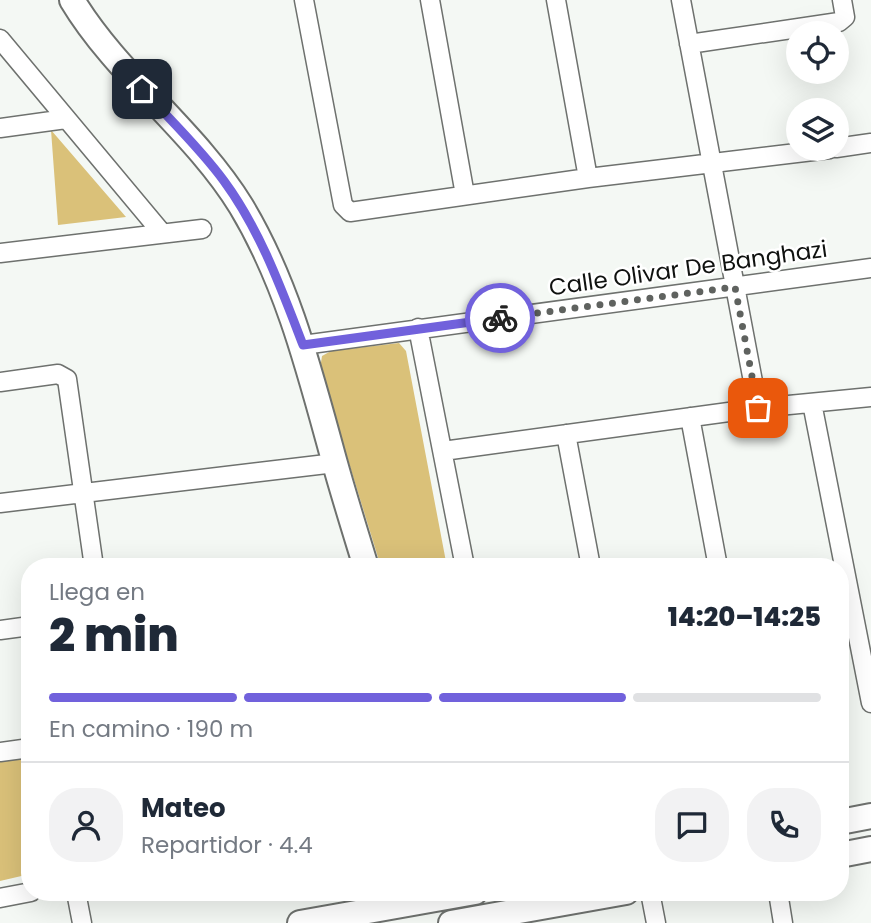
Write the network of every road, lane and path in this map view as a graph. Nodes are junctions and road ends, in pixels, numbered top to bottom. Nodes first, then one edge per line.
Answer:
1 (72, 0) edge
2 (304, 0) edge
3 (430, 0) edge
4 (556, 0) edge
5 (681, 0) edge
6 (842, 0) edge
7 (0, 39) edge
8 (689, 44) junction
9 (66, 119) junction
10 (0, 128) edge
11 (871, 143) edge
12 (849, 146) edge
13 (786, 155) edge
14 (712, 164) junction
15 (588, 178) junction
16 (465, 195) junction
17 (202, 229) dead end
18 (162, 233) junction
19 (0, 253) edge
20 (871, 268) edge
21 (735, 287) junction
22 (418, 328) junction
23 (303, 345) junction
24 (0, 382) edge
25 (871, 397) edge
26 (812, 403) junction
27 (758, 408) junction
28 (690, 417) junction
29 (566, 434) junction
30 (443, 451) junction
31 (334, 463) junction
32 (85, 492) junction
33 (0, 503) edge
34 (93, 558) edge
35 (363, 558) edge
36 (463, 558) edge
37 (589, 558) edge
38 (716, 558) edge
39 (842, 558) edge
40 (849, 591) edge
41 (21, 627) edge
42 (0, 630) edge
43 (871, 703) edge
44 (21, 749) edge
45 (0, 752) edge
46 (871, 816) edge
47 (849, 820) edge
48 (871, 849) edge
49 (849, 853) edge
50 (21, 894) edge
51 (0, 898) edge
52 (78, 901) edge
53 (423, 901) edge
54 (467, 901) edge
55 (578, 901) edge
56 (652, 901) edge
57 (779, 901) edge
58 (465, 922) edge
59 (82, 923) edge
60 (300, 923) edge
61 (656, 923) edge
62 (783, 923) edge

1 - 23 street
2 - 16 street
3 - 16 street
4 - 15 street
5 - 8 street
6 - 8 street
7 - 9 street
8 - 14 street
9 - 10 street
9 - 18 street
11 - 12 street
13 - 14 street
14 - 15 street
14 - 21 street
15 - 16 street
17 - 18 street
18 - 19 street
20 - 21 street, Calle Olivar De Banghazi
21 - 22 street, Calle Olivar De Banghazi
21 - 27 street
22 - 23 street, Calle Olivar De Banghazi
22 - 30 street
23 - 31 street
24 - 32 street
25 - 26 street
26 - 27 street
26 - 39 street
27 - 28 street
28 - 29 street
28 - 38 street
29 - 30 street
29 - 37 street
30 - 36 street
31 - 32 street
31 - 35 street
32 - 33 street
32 - 34 street
40 - 43 street
41 - 42 street
44 - 45 street
46 - 47 street
48 - 49 street
50 - 51 street
52 - 59 street
53 - 60 street
54 - 58 street
55 - 58 street
56 - 61 street
57 - 62 street

